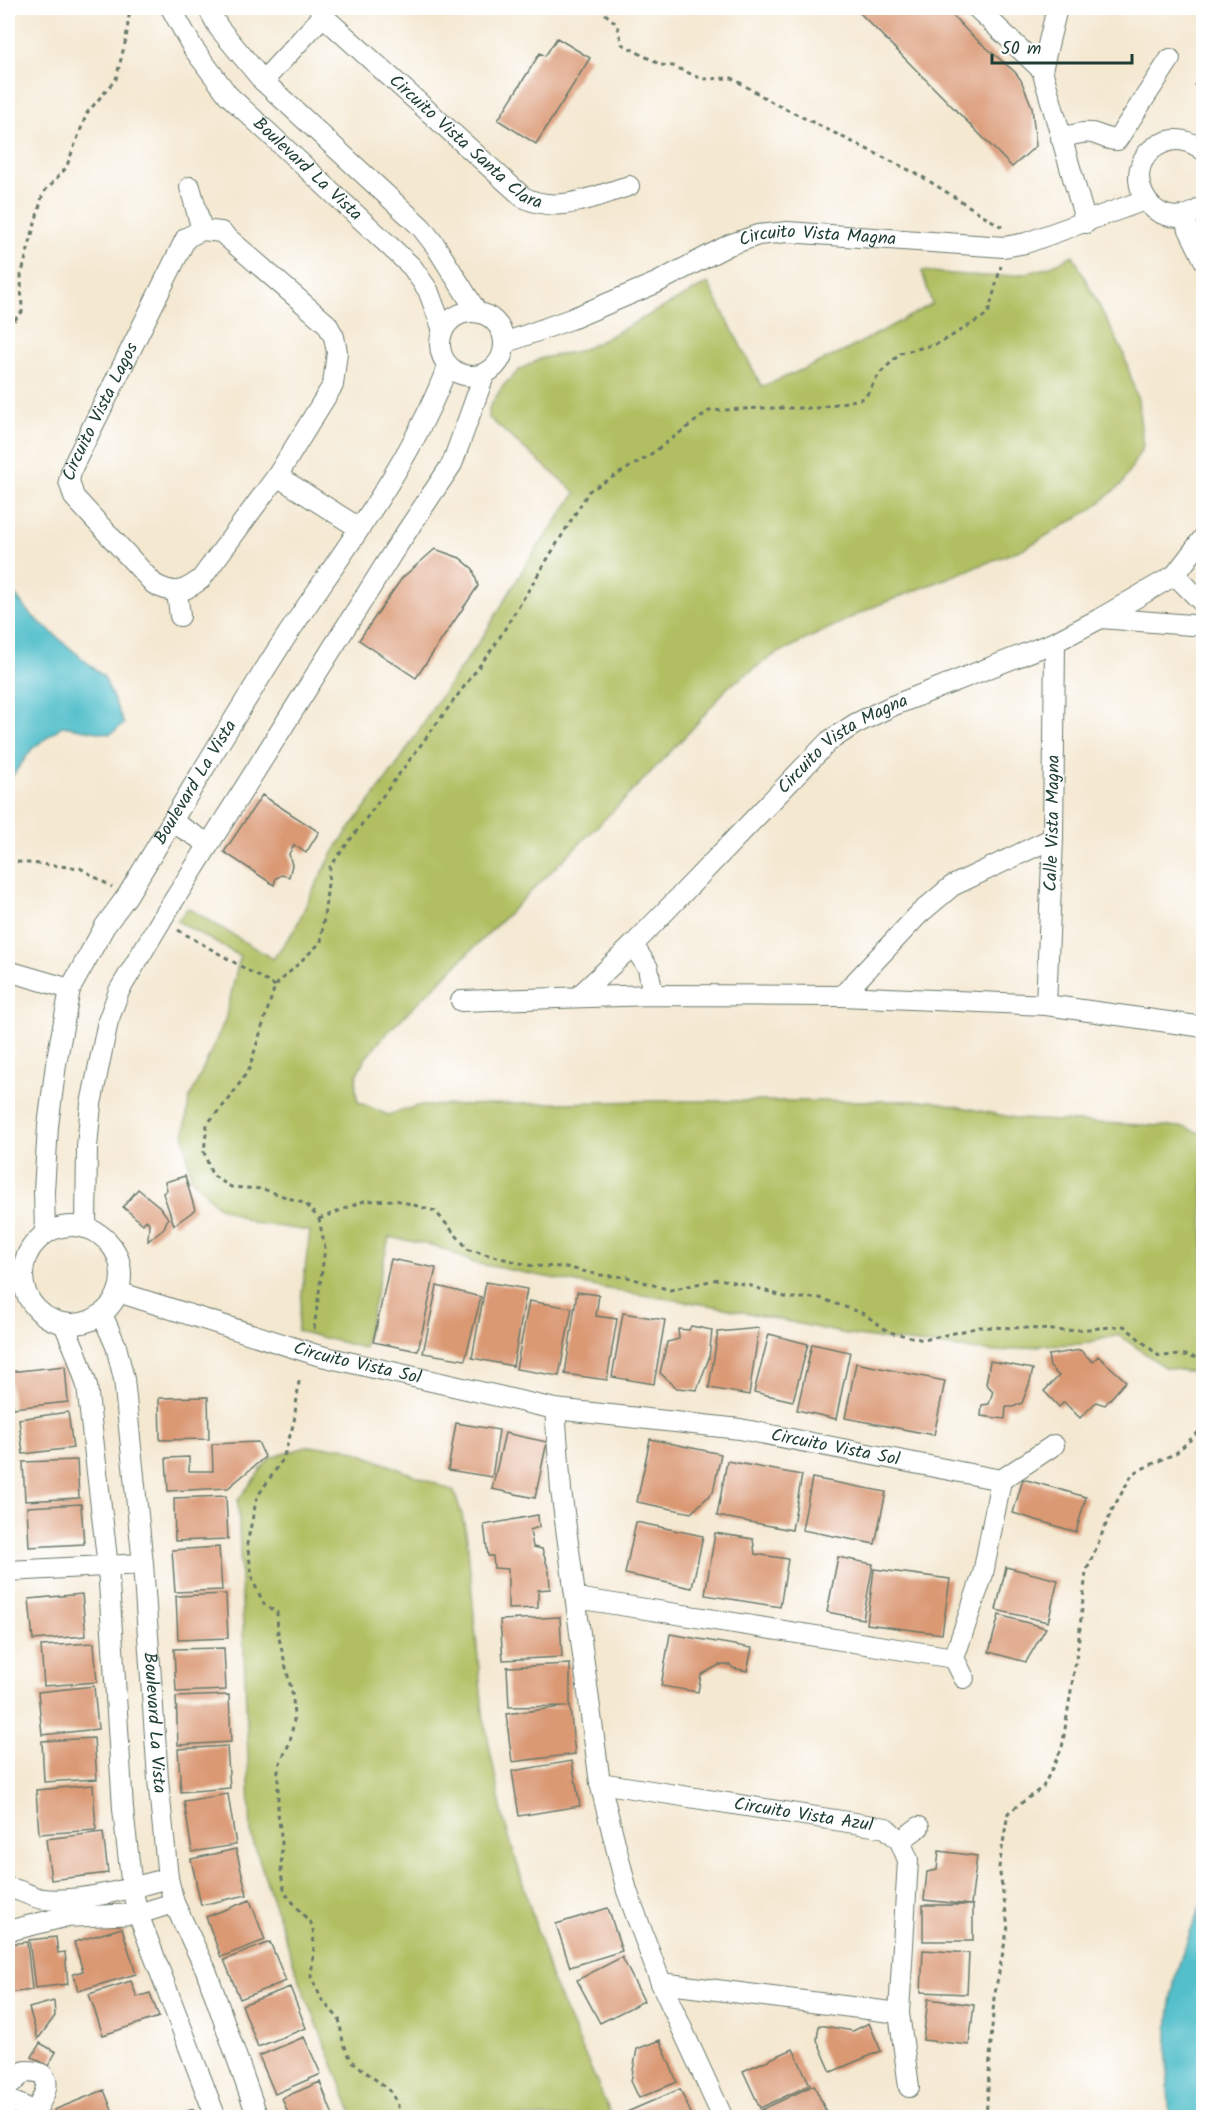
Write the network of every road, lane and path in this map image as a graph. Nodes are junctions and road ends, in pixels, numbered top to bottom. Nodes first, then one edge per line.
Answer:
1 (130, 8) edge
2 (171, 8) edge
3 (208, 8) edge
4 (598, 8) edge
5 (977, 8) edge
6 (1057, 8) edge
7 (321, 12) edge
8 (1170, 59) dead end
9 (1042, 70) junction
10 (263, 81) junction
11 (1060, 138) junction
12 (1203, 151) edge
13 (629, 186) dead end
14 (190, 187) dead end
15 (1145, 200) junction
16 (1203, 206) edge
17 (1183, 217) junction
18 (1086, 223) junction
19 (1002, 227) dead end
20 (202, 230) junction
21 (1203, 260) edge
22 (998, 278) dead end
23 (477, 312) junction
24 (8, 327) edge
25 (442, 330) junction
26 (504, 343) junction
27 (448, 365) junction
28 (486, 373) junction
29 (277, 477) junction
30 (359, 528) junction
31 (1203, 537) edge
32 (1176, 575) junction
33 (177, 592) junction
34 (1203, 604) edge
35 (180, 616) dead end
36 (1101, 618) junction
37 (1203, 626) edge
38 (1055, 642) junction
39 (172, 822) junction
40 (1053, 838) junction
41 (209, 844) junction
42 (8, 861) edge
43 (100, 878) dead end
44 (189, 937) dead end
45 (633, 945) junction
46 (8, 971) edge
47 (275, 987) junction
48 (70, 989) junction
49 (653, 995) junction
50 (842, 996) junction
51 (578, 997) junction
52 (461, 1001) dead end
53 (1046, 1005) junction
54 (1203, 1027) edge
55 (319, 1219) junction
56 (86, 1228) junction
57 (45, 1234) junction
58 (16, 1259) edge
59 (118, 1292) junction
60 (8, 1293) edge
61 (27, 1297) junction
62 (102, 1314) junction
63 (64, 1324) junction
64 (314, 1329) dead end
65 (1203, 1359) edge
66 (299, 1381) dead end
67 (555, 1409) junction
68 (1203, 1427) edge
69 (1054, 1445) dead end
70 (1000, 1480) junction
71 (143, 1564) junction
72 (108, 1567) junction
73 (8, 1571) edge
74 (576, 1598) junction
75 (954, 1658) junction
76 (964, 1678) dead end
77 (600, 1783) junction
78 (919, 1827) dead end
79 (900, 1841) junction
80 (168, 1878) junction
81 (8, 1888) edge
82 (132, 1888) junction
83 (174, 1903) junction
84 (64, 1908) junction
85 (138, 1914) junction
86 (8, 1931) edge
87 (661, 1983) junction
88 (899, 2013) junction
89 (8, 2087) edge
90 (909, 2087) dead end
91 (8, 2100) edge
92 (34, 2116) edge
93 (216, 2118) edge
94 (258, 2118) edge
95 (398, 2118) edge
96 (723, 2118) edge
97 (986, 2118) edge

1 - 24 path
2 - 25 street, Boulevard La Vista
3 - 10 street, Boulevard La Vista
4 - 19 path
5 - 9 street
6 - 9 street
7 - 10 street, Circuito Vista Santa Clara
7 - 13 street, Circuito Vista Santa Clara
8 - 11 street
9 - 11 street
10 - 23 street, Boulevard La Vista
11 - 18 street
12 - 15 street
14 - 20 street
15 - 17 street
15 - 18 street, Circuito Vista Magna
16 - 17 street
17 - 21 street
18 - 26 street, Circuito Vista Magna
20 - 29 street
20 - 33 street, Circuito Vista Lagos
22 - 47 path
23 - 25 street
23 - 26 street
25 - 27 street
26 - 28 street
27 - 28 street
27 - 30 street, Boulevard La Vista
28 - 41 street
29 - 30 street
29 - 33 street
30 - 39 street, Boulevard La Vista
31 - 32 street, Circuito Vista Magna
32 - 34 street
32 - 36 street, Circuito Vista Magna
33 - 35 street
36 - 37 street
36 - 38 street, Circuito Vista Magna
38 - 40 street, Calle Vista Magna
38 - 45 street, Circuito Vista Magna
39 - 41 street
39 - 48 street, Boulevard La Vista
40 - 50 street
40 - 53 street, Calle Vista Magna
41 - 56 street
42 - 43 path
44 - 47 path
45 - 49 street
45 - 51 street, Circuito Vista Magna
46 - 48 street
47 - 55 path
48 - 57 street, Boulevard La Vista
49 - 50 street
49 - 51 street
50 - 53 street
51 - 52 street
53 - 54 street
55 - 64 path
55 - 65 path
56 - 57 street
56 - 59 street
57 - 58 street
58 - 61 street
59 - 62 street
59 - 67 street, Circuito Vista Sol
60 - 61 street
61 - 63 street
62 - 63 street
62 - 71 street, Boulevard La Vista
63 - 72 street, Boulevard La Vista
66 - 95 path
67 - 70 street, Circuito Vista Sol
67 - 74 street
68 - 97 path
69 - 70 street
70 - 75 street
71 - 72 street
71 - 80 street, Boulevard La Vista
72 - 73 street
72 - 82 street, Boulevard La Vista
74 - 75 street
74 - 77 street
75 - 76 street
77 - 79 street, Circuito Vista Azul
77 - 87 street
78 - 79 street
79 - 88 street
80 - 82 street
80 - 83 street, Boulevard La Vista
81 - 84 street
82 - 84 street
82 - 85 street, Boulevard La Vista
83 - 85 street
83 - 94 street, Boulevard La Vista
84 - 85 street
84 - 86 street
85 - 93 street, Boulevard La Vista
87 - 88 street
87 - 96 street
88 - 90 street
89 - 92 street
91 - 92 street

